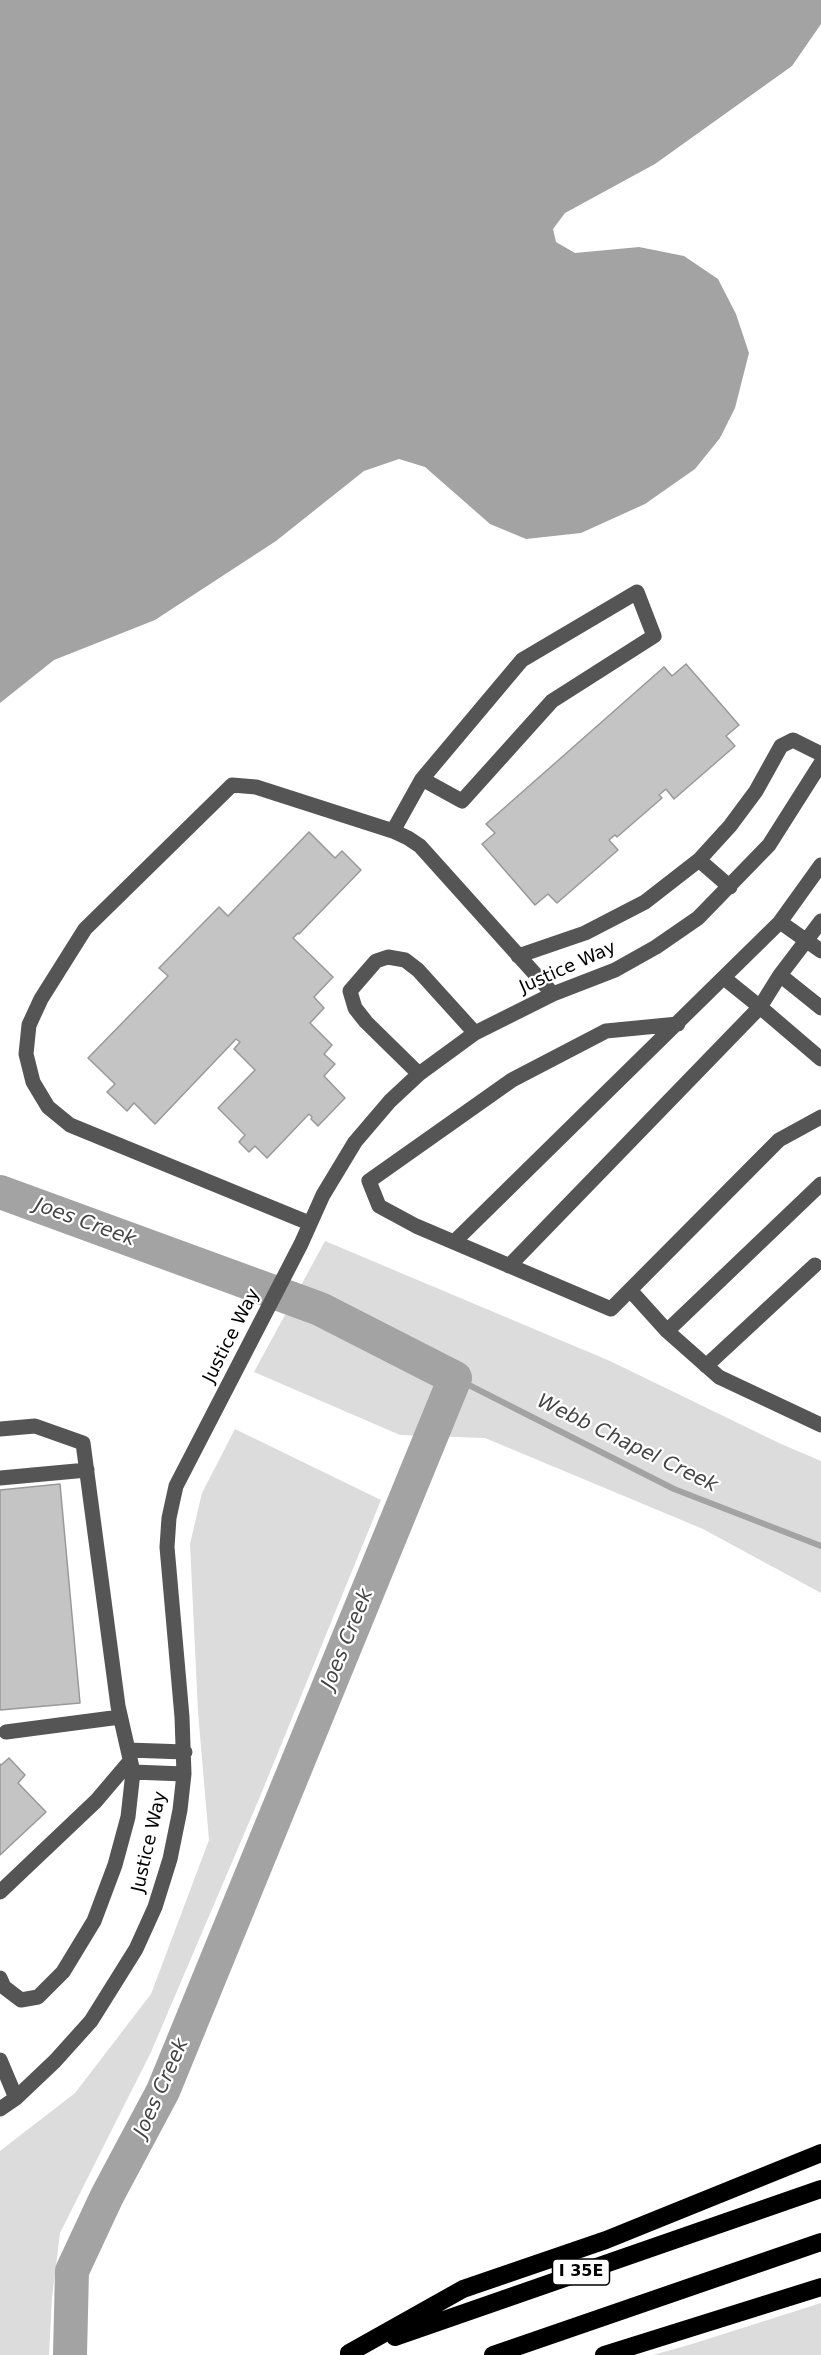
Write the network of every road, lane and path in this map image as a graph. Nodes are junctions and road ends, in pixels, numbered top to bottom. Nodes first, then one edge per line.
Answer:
1 (821, 754) edge
2 (821, 763) edge
3 (422, 779) junction
4 (393, 831) junction
5 (699, 860) junction
6 (821, 865) edge
7 (816, 882) edge
8 (730, 887) junction
9 (821, 921) edge
10 (780, 922) junction
11 (807, 941) junction
12 (821, 951) edge
13 (518, 956) junction
14 (780, 975) junction
15 (724, 978) junction
16 (554, 994) junction
17 (760, 1006) junction
18 (821, 1008) edge
19 (678, 1024) junction
20 (475, 1033) junction
21 (821, 1059) edge
22 (419, 1074) junction
23 (821, 1117) edge
24 (821, 1184) edge
25 (309, 1223) junction
26 (454, 1242) junction
27 (510, 1266) junction
28 (819, 1268) edge
29 (630, 1290) junction
30 (668, 1331) junction
31 (706, 1366) junction
32 (821, 1425) edge
33 (0, 1430) edge
34 (87, 1470) junction
35 (0, 1478) edge
36 (120, 1717) junction
37 (6, 1732) dead end
38 (184, 1752) junction
39 (130, 1761) junction
40 (184, 1774) junction
41 (0, 1892) edge
42 (0, 1978) edge
43 (0, 2060) edge
44 (16, 2098) junction
45 (0, 2109) edge
46 (821, 2153) edge
47 (821, 2189) edge
48 (821, 2242) edge
49 (821, 2287) edge
50 (345, 2354) edge
51 (493, 2355) edge
52 (603, 2355) edge

1 - 5 street
2 - 8 street, Justice Way
3 - 3 street
3 - 4 street
4 - 13 street
4 - 25 street
5 - 8 street
5 - 13 street
6 - 7 street
7 - 10 street
8 - 16 street, Justice Way
9 - 11 street
10 - 11 street
10 - 15 street
11 - 12 street
11 - 14 street
13 - 16 street
14 - 17 street
14 - 18 street
15 - 17 street
15 - 19 street
16 - 20 street, Justice Way
17 - 21 street
17 - 27 street
19 - 26 street
19 - 26 street
20 - 22 street, Justice Way
20 - 22 street
22 - 25 street, Justice Way
23 - 29 street
24 - 30 street
25 - 38 street, Justice Way
26 - 27 street
27 - 29 street
28 - 31 street
29 - 30 street
30 - 31 street
31 - 32 street
33 - 34 street
34 - 35 street
34 - 36 street
36 - 37 street
36 - 39 street
38 - 39 street
38 - 40 street, Justice Way
39 - 40 street
39 - 41 street
39 - 42 street
40 - 44 street, Justice Way
43 - 44 street
44 - 45 street, Justice Way
46 - 50 highway
47 - 50 highway, I 35E
48 - 51 highway
49 - 52 highway

